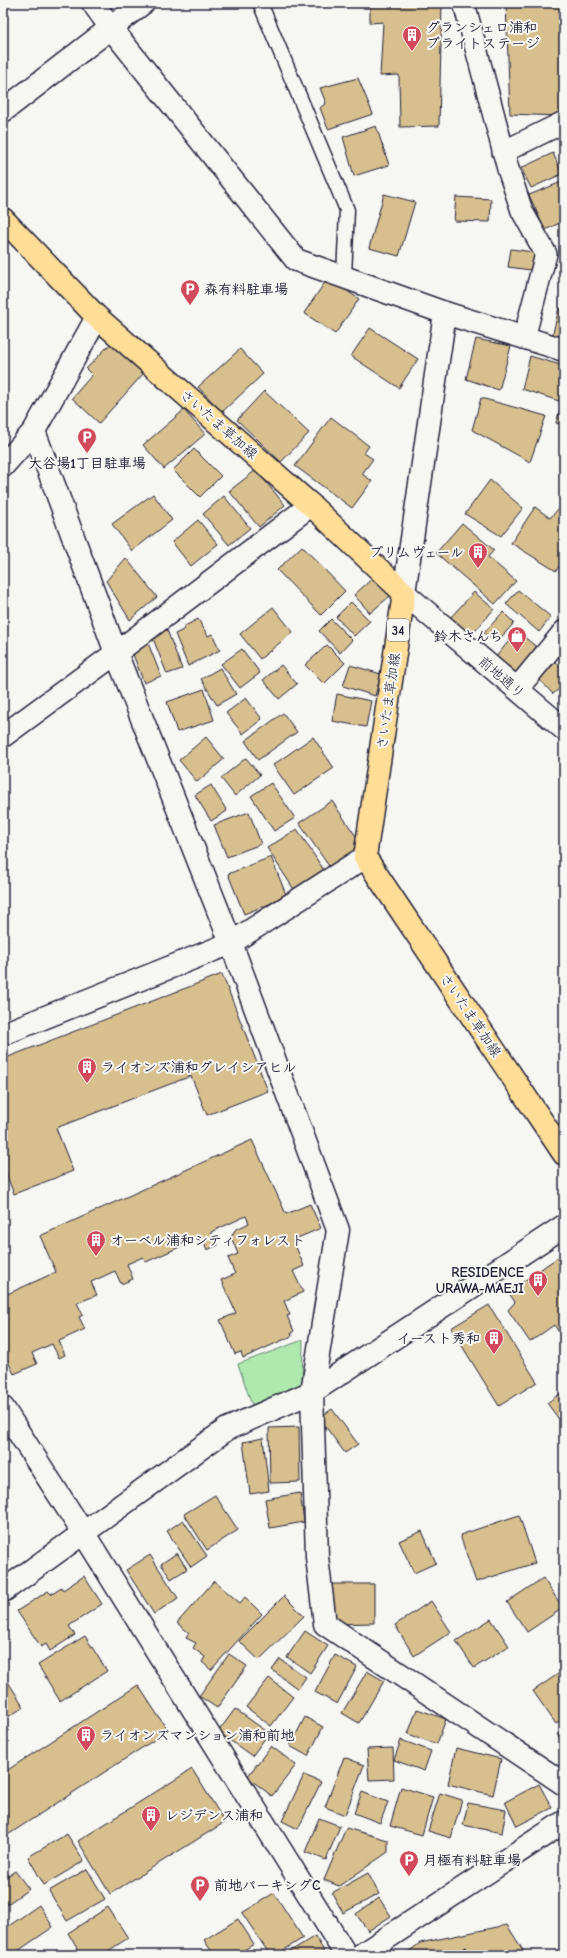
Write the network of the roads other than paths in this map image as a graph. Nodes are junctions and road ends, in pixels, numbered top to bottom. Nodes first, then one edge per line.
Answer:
1 (93, 3) edge
2 (143, 3) edge
3 (260, 3) edge
4 (464, 3) edge
5 (111, 28) junction
6 (3, 111) edge
7 (564, 122) edge
8 (504, 152) junction
9 (3, 218) edge
10 (344, 276) junction
11 (445, 313) junction
12 (97, 317) junction
13 (524, 338) junction
14 (564, 350) edge
15 (34, 431) junction
16 (3, 466) edge
17 (311, 505) junction
18 (404, 593) junction
19 (564, 632) edge
20 (116, 653) junction
21 (517, 689) junction
22 (564, 729) edge
23 (3, 736) edge
24 (365, 857) junction
25 (232, 943) junction
26 (3, 1034) edge
27 (564, 1154) edge
28 (564, 1226) edge
29 (312, 1392) junction
30 (3, 1408) edge
31 (9, 1432) edge
32 (84, 1534) junction
33 (3, 1591) edge
34 (564, 1784) edge
35 (564, 1822) edge
36 (346, 1955) edge
37 (361, 1955) edge

1 - 5 street
2 - 5 street
3 - 10 lane
4 - 8 street
5 - 6 street
5 - 10 street
7 - 8 street
8 - 13 street
9 - 12 main road, さいたま草加線
10 - 11 street
11 - 13 street
11 - 18 street
12 - 15 street
12 - 17 main road, さいたま草加線
13 - 14 street
15 - 16 street
15 - 20 street
17 - 18 main road, さいたま草加線
17 - 20 street
18 - 21 street, 前地通り
18 - 24 main road, さいたま草加線 / 34
19 - 21 street
20 - 23 street
20 - 25 street
21 - 22 street, 前地通り
24 - 25 street
24 - 27 main road, さいたま草加線
25 - 26 street
25 - 29 street
28 - 29 street
29 - 32 street
29 - 34 street
30 - 31 street
31 - 32 street
32 - 33 street
32 - 36 street
35 - 37 street

